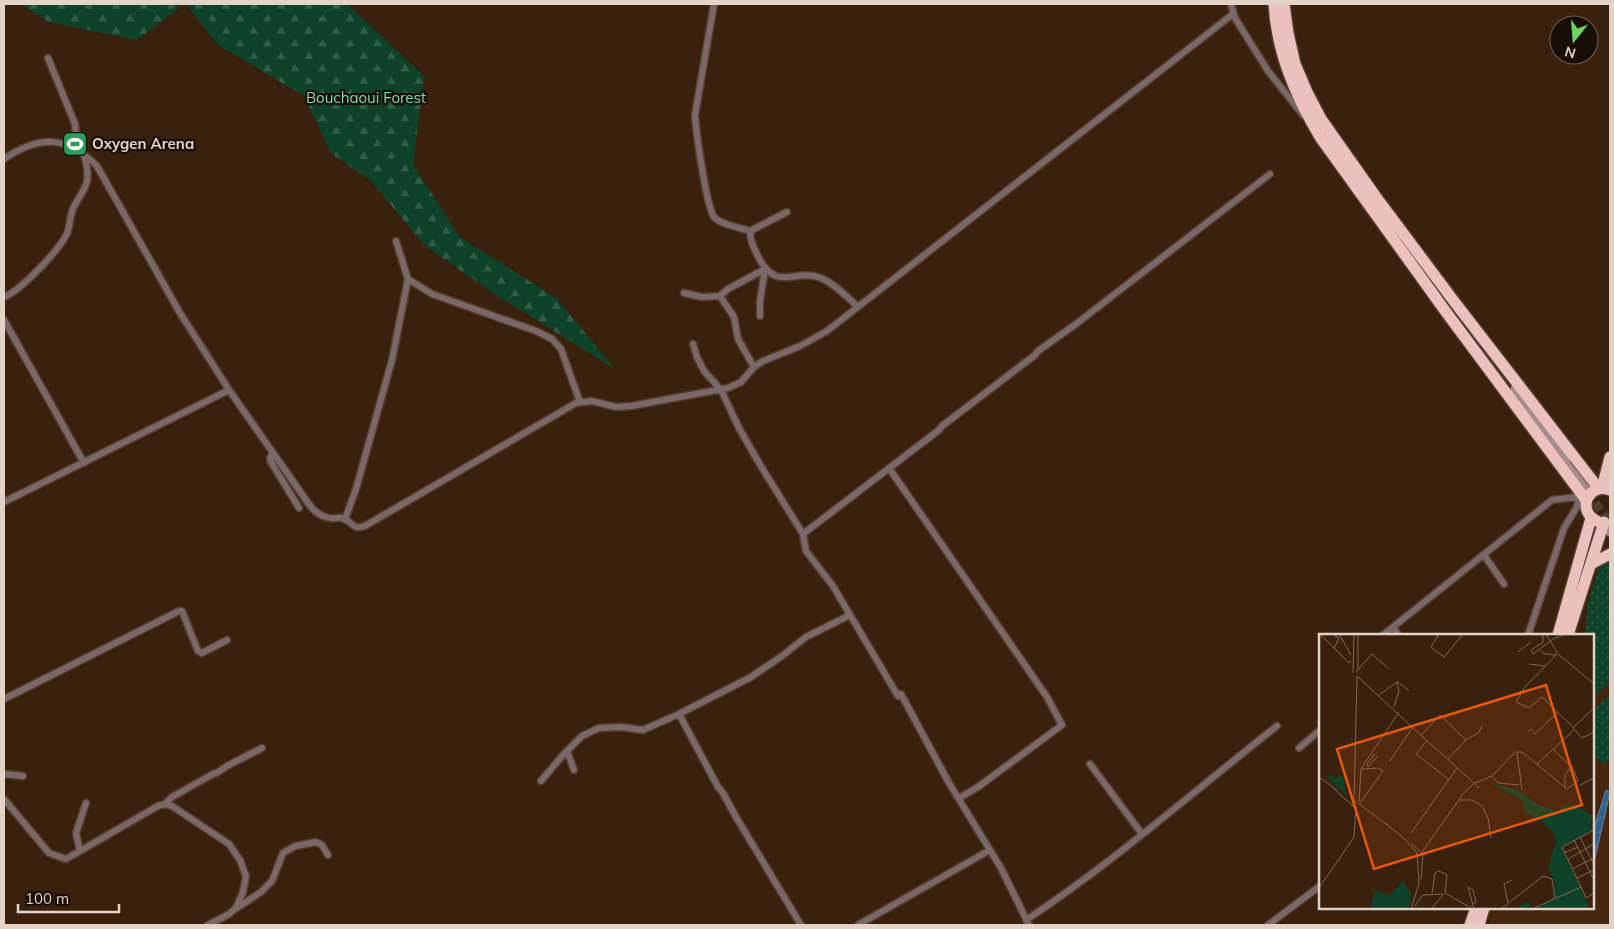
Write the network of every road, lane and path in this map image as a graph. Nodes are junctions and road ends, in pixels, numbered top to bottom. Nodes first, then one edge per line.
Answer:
1 (714, 4) edge
2 (1231, 4) edge
3 (1274, 4) edge
4 (1284, 4) edge
5 (1233, 14) junction
6 (48, 58) dead end
7 (1320, 137) junction
8 (74, 147) junction
9 (84, 153) junction
10 (4, 159) edge
11 (1270, 174) dead end
12 (787, 212) dead end
13 (750, 231) junction
14 (396, 241) dead end
15 (765, 270) junction
16 (408, 279) junction
17 (684, 293) dead end
18 (720, 296) junction
19 (4, 297) edge
20 (1456, 304) junction
21 (858, 307) junction
22 (760, 316) dead end
23 (4, 320) edge
24 (693, 344) dead end
25 (754, 367) junction
26 (229, 390) junction
27 (721, 390) junction
28 (580, 402) junction
29 (273, 453) junction
30 (1610, 459) edge
31 (84, 463) junction
32 (889, 468) junction
33 (1584, 470) junction
34 (1592, 493) edge
35 (4, 502) edge
36 (299, 508) dead end
37 (1591, 518) junction
38 (346, 519) junction
39 (1607, 524) edge
40 (803, 534) junction
41 (1610, 554) edge
42 (1484, 555) junction
43 (1591, 564) junction
44 (1504, 584) dead end
45 (850, 615) junction
46 (1393, 627) junction
47 (1384, 634) edge
48 (1397, 634) edge
49 (1528, 634) edge
50 (1558, 634) edge
51 (1568, 634) edge
52 (227, 640) dead end
53 (4, 699) edge
54 (679, 714) junction
55 (1276, 726) dead end
56 (1319, 731) edge
57 (262, 748) dead end
58 (1299, 748) dead end
59 (567, 751) junction
60 (1090, 764) dead end
61 (574, 770) dead end
62 (4, 774) edge
63 (23, 776) dead end
64 (541, 781) dead end
65 (958, 798) junction
66 (4, 799) edge
67 (86, 803) dead end
68 (165, 804) junction
69 (1142, 834) junction
70 (990, 850) junction
71 (80, 851) junction
72 (328, 855) dead end
73 (1319, 887) edge
74 (236, 908) junction
75 (1476, 909) edge
76 (1484, 909) edge
77 (1028, 923) edge
78 (208, 925) edge
79 (801, 925) edge
80 (858, 925) edge
81 (1268, 925) edge
82 (1470, 925) edge
83 (1479, 925) edge

1 - 13 street
2 - 5 street
3 - 7 highway
4 - 20 highway
5 - 7 street
5 - 21 street
6 - 8 street
7 - 34 highway
8 - 9 street
8 - 10 street
9 - 19 street
9 - 26 street
11 - 32 street
12 - 13 street
13 - 15 street
14 - 16 street
15 - 18 street
15 - 21 street
15 - 22 street
16 - 28 street
16 - 38 street
17 - 18 street
18 - 25 street
20 - 33 highway
20 - 34 main road
21 - 25 street
23 - 31 street
24 - 27 street
25 - 27 street
26 - 29 street
26 - 31 street
27 - 28 street
27 - 40 street
28 - 38 street
29 - 36 street
29 - 38 street
30 - 33 highway
30 - 34 highway
31 - 35 street
32 - 40 street
32 - 65 street
33 - 34 highway
34 - 37 highway
34 - 42 street
34 - 49 street
37 - 39 highway
37 - 50 highway
39 - 43 highway
40 - 45 street
41 - 43 highway
42 - 44 street
42 - 46 street
43 - 51 highway
45 - 54 street
45 - 65 street
46 - 47 street
46 - 48 street
52 - 53 street
54 - 59 street
54 - 79 street
55 - 69 street
56 - 58 street
57 - 68 street
59 - 61 street
59 - 64 street
60 - 69 street
62 - 63 street
65 - 70 street
66 - 71 street
67 - 71 street
68 - 71 street
68 - 74 street
69 - 77 street
70 - 77 street
70 - 80 street
72 - 74 street
73 - 81 street
74 - 78 street
75 - 82 highway
76 - 83 highway

